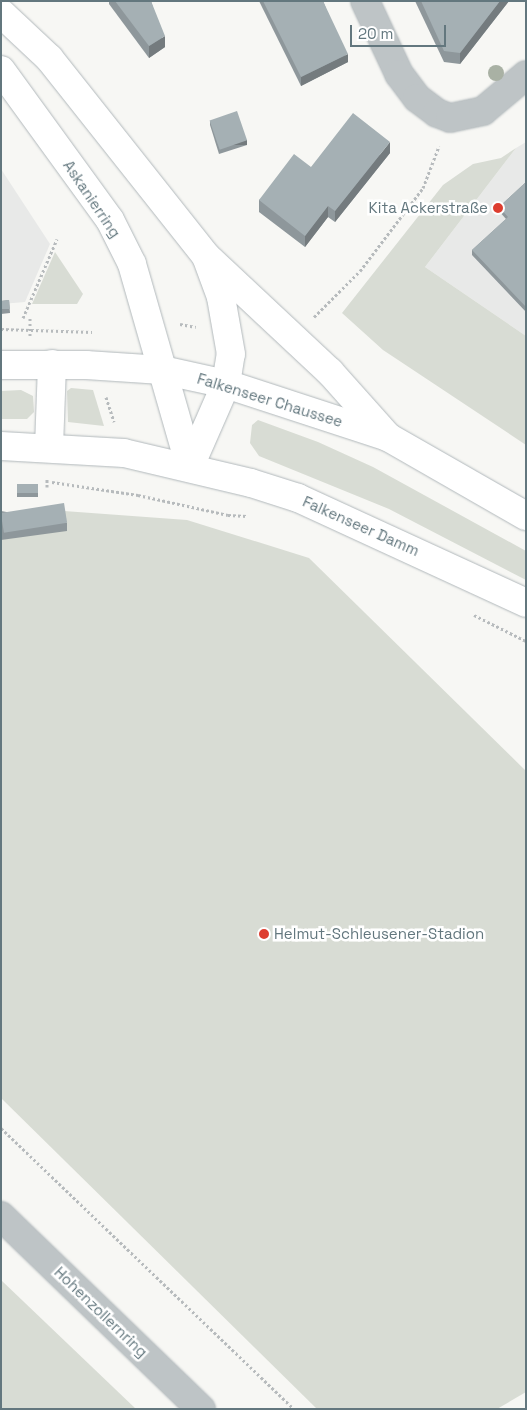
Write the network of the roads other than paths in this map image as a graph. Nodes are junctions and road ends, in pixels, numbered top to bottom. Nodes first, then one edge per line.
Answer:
1 (364, 1) edge
2 (1, 12) edge
3 (1, 70) edge
4 (526, 75) edge
5 (206, 256) junction
6 (52, 364) junction
7 (1, 365) edge
8 (162, 370) junction
9 (226, 384) junction
10 (388, 437) junction
11 (1, 446) edge
12 (49, 447) junction
13 (190, 466) junction
14 (526, 516) edge
15 (526, 603) edge
16 (1, 1216) edge
17 (201, 1409) edge

1 - 4 street
2 - 5 main road
3 - 8 main road, Askanierring
5 - 9 main road
5 - 10 main road
6 - 7 main road, Falkenseer Chaussee
6 - 8 main road, Falkenseer Chaussee
6 - 12 main road
8 - 9 main road, Falkenseer Chaussee
8 - 13 main road, Askanierring
9 - 10 main road, Falkenseer Chaussee
9 - 13 main road
10 - 14 main road
11 - 12 main road
12 - 13 main road
13 - 15 main road, Falkenseer Damm
16 - 17 street, Hohenzollernring

